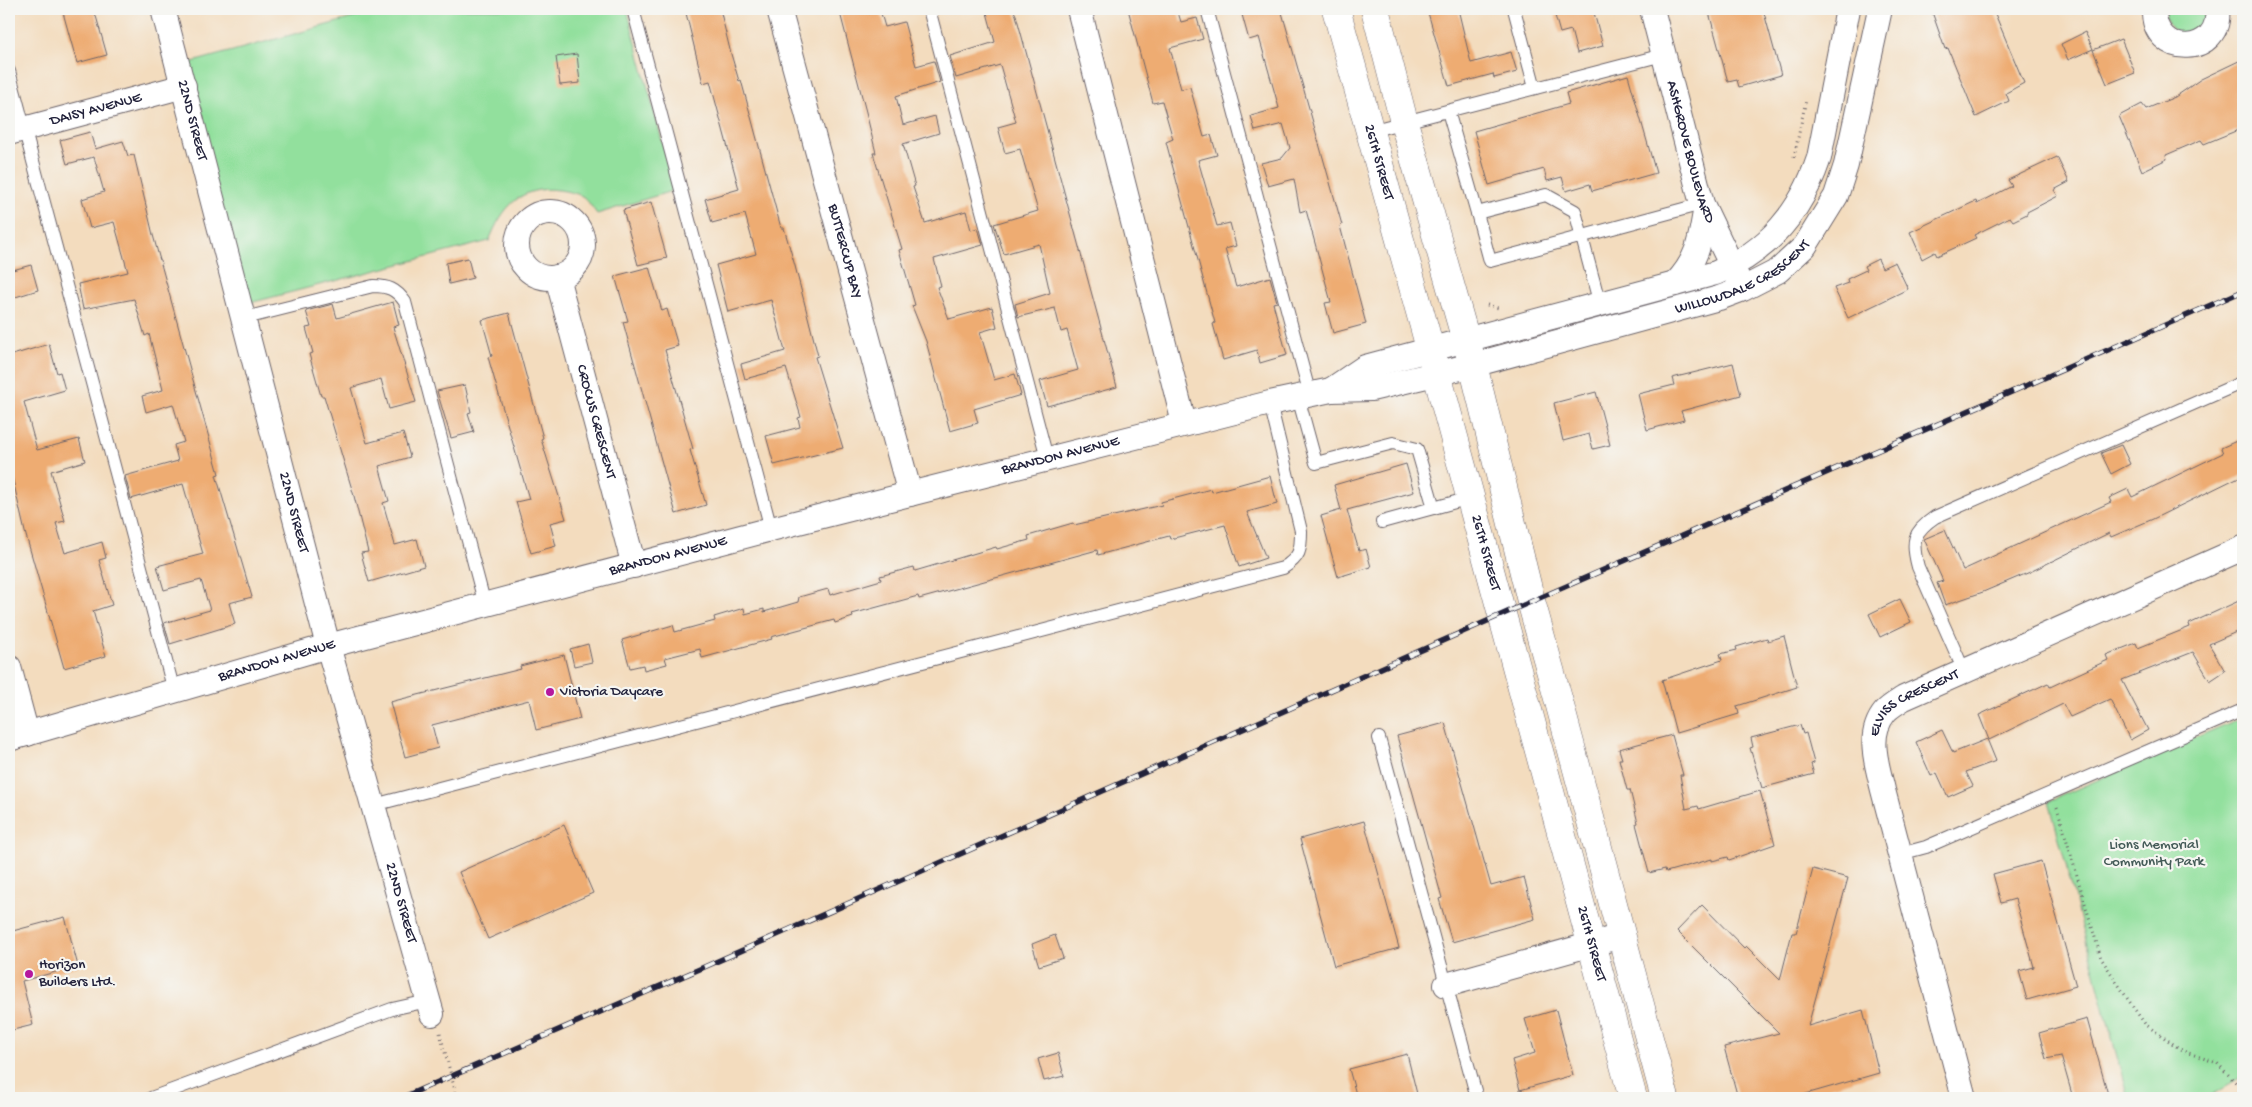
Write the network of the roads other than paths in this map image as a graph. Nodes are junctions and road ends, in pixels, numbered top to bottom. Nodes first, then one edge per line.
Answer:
1 (163, 9) edge
2 (633, 9) edge
3 (779, 9) edge
4 (929, 9) edge
5 (1079, 9) edge
6 (1207, 9) edge
7 (1336, 9) edge
8 (1375, 9) edge
9 (1514, 9) edge
10 (1652, 9) edge
11 (1848, 9) edge
12 (1880, 9) edge
13 (2154, 9) edge
14 (2217, 9) edge
15 (1663, 55) junction
16 (9, 71) edge
17 (184, 86) junction
18 (1535, 88) junction
19 (1448, 111) junction
20 (1404, 122) junction
21 (16, 131) edge
22 (1370, 131) junction
23 (1704, 208) junction
24 (1477, 213) junction
25 (1582, 236) junction
26 (1732, 266) junction
27 (558, 277) dead end
28 (1675, 284) junction
29 (1743, 290) junction
30 (1600, 305) junction
31 (244, 318) junction
32 (1470, 353) junction
33 (1434, 362) junction
34 (2243, 382) edge
35 (1313, 394) junction
36 (1270, 403) junction
37 (1184, 423) junction
38 (1047, 458) junction
39 (910, 494) junction
40 (1470, 498) junction
41 (1434, 508) junction
42 (1382, 522) dead end
43 (771, 529) junction
44 (2243, 548) edge
45 (634, 566) junction
46 (485, 605) junction
47 (328, 646) junction
48 (9, 667) edge
49 (1964, 671) junction
50 (174, 691) junction
51 (1559, 702) junction
52 (1528, 710) junction
53 (2243, 710) edge
54 (18, 737) edge
55 (1379, 738) dead end
56 (374, 805) junction
57 (1900, 854) junction
58 (1621, 936) junction
59 (1591, 944) junction
60 (1446, 984) junction
61 (430, 1008) joint
62 (151, 1098) edge
63 (1477, 1098) edge
64 (1632, 1098) edge
65 (1664, 1098) edge
66 (1964, 1098) edge

1 - 17 street, 22ND STREET
2 - 43 lane
3 - 39 street, BUTTERCUP BAY
4 - 38 lane
5 - 37 street
6 - 35 lane
7 - 22 street, 26TH STREET
8 - 20 street, 26TH STREET
9 - 18 lane
10 - 15 street, ASHGROVE BOULEVARD
11 - 26 street, WILLOWDALE CRESCENT
12 - 29 street, WILLOWDALE CRESCENT
13 - 14 street
15 - 18 lane
15 - 23 street, ASHGROVE BOULEVARD
16 - 21 lane
17 - 21 street, DAISY AVENUE
17 - 31 street, 22ND STREET
18 - 19 lane
19 - 20 lane
19 - 24 lane
20 - 22 lane
20 - 32 street, 26TH STREET
21 - 50 lane
22 - 33 street, 26TH STREET
23 - 25 lane
23 - 26 street, ASHGROVE BOULEVARD
23 - 28 street
24 - 25 lane
24 - 25 lane
25 - 30 lane
26 - 28 street, WILLOWDALE CRESCENT
26 - 29 street, ASHGROVE BOULEVARD
27 - 45 street, CROCUS CRESCENT
28 - 30 street, WILLOWDALE CRESCENT
29 - 32 street, WILLOWDALE CRESCENT
30 - 32 street, WILLOWDALE CRESCENT
31 - 46 lane
31 - 47 street, 22ND STREET
32 - 33 street, WILLOWDALE CRESCENT
32 - 51 street, 26TH STREET
33 - 35 street, BRANDON AVENUE
33 - 40 street, 26TH STREET
34 - 49 lane
35 - 36 street, BRANDON AVENUE
35 - 41 lane
36 - 37 street, BRANDON AVENUE
36 - 56 lane
37 - 38 street, BRANDON AVENUE
38 - 39 street, BRANDON AVENUE
39 - 43 street, BRANDON AVENUE
40 - 41 lane
40 - 52 street, 26TH STREET
41 - 42 lane
43 - 45 street, BRANDON AVENUE
44 - 49 street, ELVISS CRESCENT
45 - 46 street, BRANDON AVENUE
46 - 47 street, BRANDON AVENUE
47 - 50 street, BRANDON AVENUE
47 - 56 street, 22ND STREET
48 - 54 street
49 - 57 street, ELVISS CRESCENT
50 - 54 street, BRANDON AVENUE
51 - 52 street
51 - 58 street, 26TH STREET
52 - 59 street, 26TH STREET
53 - 57 lane
55 - 60 lane
56 - 61 street, 22ND STREET
57 - 66 street, ELVISS CRESCENT
58 - 59 street
58 - 65 street, 26TH STREET
59 - 60 street
59 - 64 street, 26TH STREET
60 - 63 lane
61 - 62 lane

